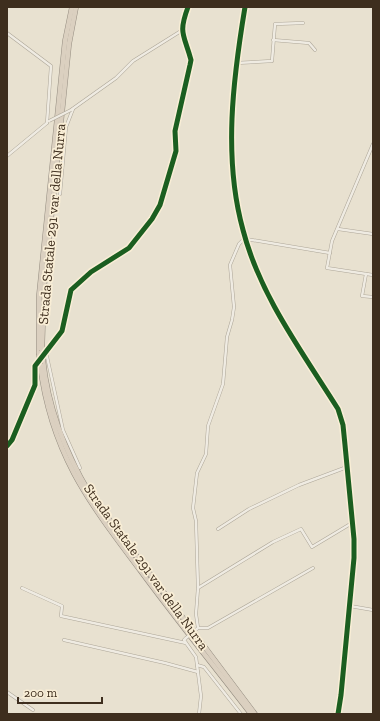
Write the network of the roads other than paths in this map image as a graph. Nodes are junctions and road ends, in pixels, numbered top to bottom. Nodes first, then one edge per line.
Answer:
1 (72, 7) edge
2 (76, 7) edge
3 (188, 7) edge
4 (245, 7) edge
5 (303, 23) dead end
6 (181, 31) junction
7 (7, 33) edge
8 (273, 40) junction
9 (315, 50) dead end
10 (236, 62) junction
11 (72, 109) junction
12 (48, 122) junction
13 (373, 144) edge
14 (7, 156) edge
15 (60, 194) dead end
16 (338, 229) junction
17 (373, 234) edge
18 (245, 238) junction
19 (330, 253) junction
20 (366, 274) junction
21 (373, 275) edge
22 (373, 297) edge
23 (42, 352) junction
24 (41, 362) junction
25 (7, 446) edge
26 (347, 467) junction
27 (80, 468) dead end
28 (352, 523) junction
29 (218, 529) dead end
30 (313, 568) dead end
31 (22, 588) dead end
32 (198, 588) junction
33 (350, 606) junction
34 (373, 610) edge
35 (198, 628) junction
36 (64, 640) dead end
37 (186, 644) junction
38 (197, 665) junction
39 (198, 672) junction
40 (7, 692) edge
41 (33, 710) dead end
42 (199, 714) edge
43 (241, 714) edge
44 (250, 714) edge
45 (255, 714) edge
46 (338, 714) edge

1 - 23 highway, Strada Statale 291 var della Nurra
2 - 23 highway, Strada Statale 291 var della Nurra
3 - 6 street
4 - 10 street
5 - 8 street
6 - 11 street
6 - 23 street
7 - 12 street
8 - 9 street
8 - 10 street
10 - 18 street
11 - 12 street, bridge
11 - 15 street
12 - 14 street
13 - 16 street
16 - 17 street
16 - 19 street
18 - 19 street
18 - 26 street
18 - 32 street
19 - 20 street
20 - 21 street
20 - 22 street
23 - 24 highway, Strada Statale 291 var della Nurra, bridge
23 - 25 street
23 - 27 street
24 - 44 highway, Strada Statale 291 var della Nurra
24 - 45 highway, Strada Statale 291 var della Nurra
26 - 28 street
26 - 29 street
28 - 32 street
28 - 33 street
30 - 35 street
31 - 37 street
32 - 35 street
33 - 34 street
33 - 46 street
35 - 37 street, bridge
36 - 39 street
37 - 38 street
38 - 39 street
38 - 43 street
39 - 42 street
40 - 41 street

